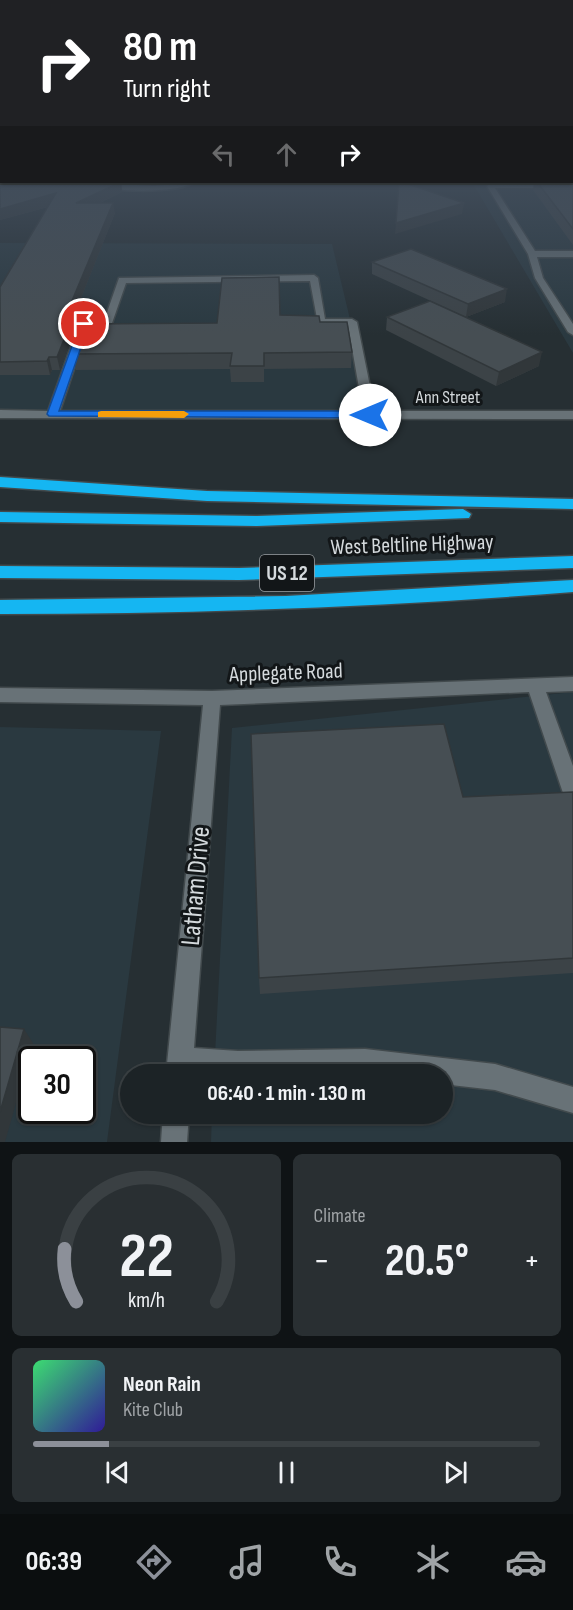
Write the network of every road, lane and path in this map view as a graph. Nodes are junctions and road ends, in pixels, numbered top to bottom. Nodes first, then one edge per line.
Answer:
1 (516, 228) edge
2 (532, 254) junction
3 (573, 254) edge
4 (573, 332) edge
5 (0, 414) edge
6 (53, 414) junction
7 (370, 415) junction
8 (573, 415) edge
9 (0, 482) edge
10 (573, 504) edge
11 (573, 511) edge
12 (0, 517) edge
13 (573, 562) edge
14 (0, 572) edge
15 (573, 586) edge
16 (0, 607) edge
17 (573, 684) edge
18 (535, 686) junction
19 (0, 695) edge
20 (212, 698) junction
21 (573, 793) edge
22 (180, 1064) edge
23 (238, 1064) edge
24 (382, 1064) edge
25 (453, 1072) edge
26 (573, 1100) edge
27 (175, 1124) edge
28 (174, 1142) edge

1 - 2 street
2 - 3 street
2 - 4 street
5 - 6 street, Ann Street
6 - 7 street, Ann Street
6 - 7 street
7 - 8 street, Ann Street
9 - 10 highway
11 - 12 highway, West Beltline Highway
13 - 14 highway, West Beltline Highway / US 12
15 - 16 highway
17 - 18 street, Applegate Road
18 - 20 street, Applegate Road
18 - 21 street
19 - 20 street, Applegate Road
20 - 22 street, Latham Drive
23 - 24 street
25 - 26 street
27 - 28 street

